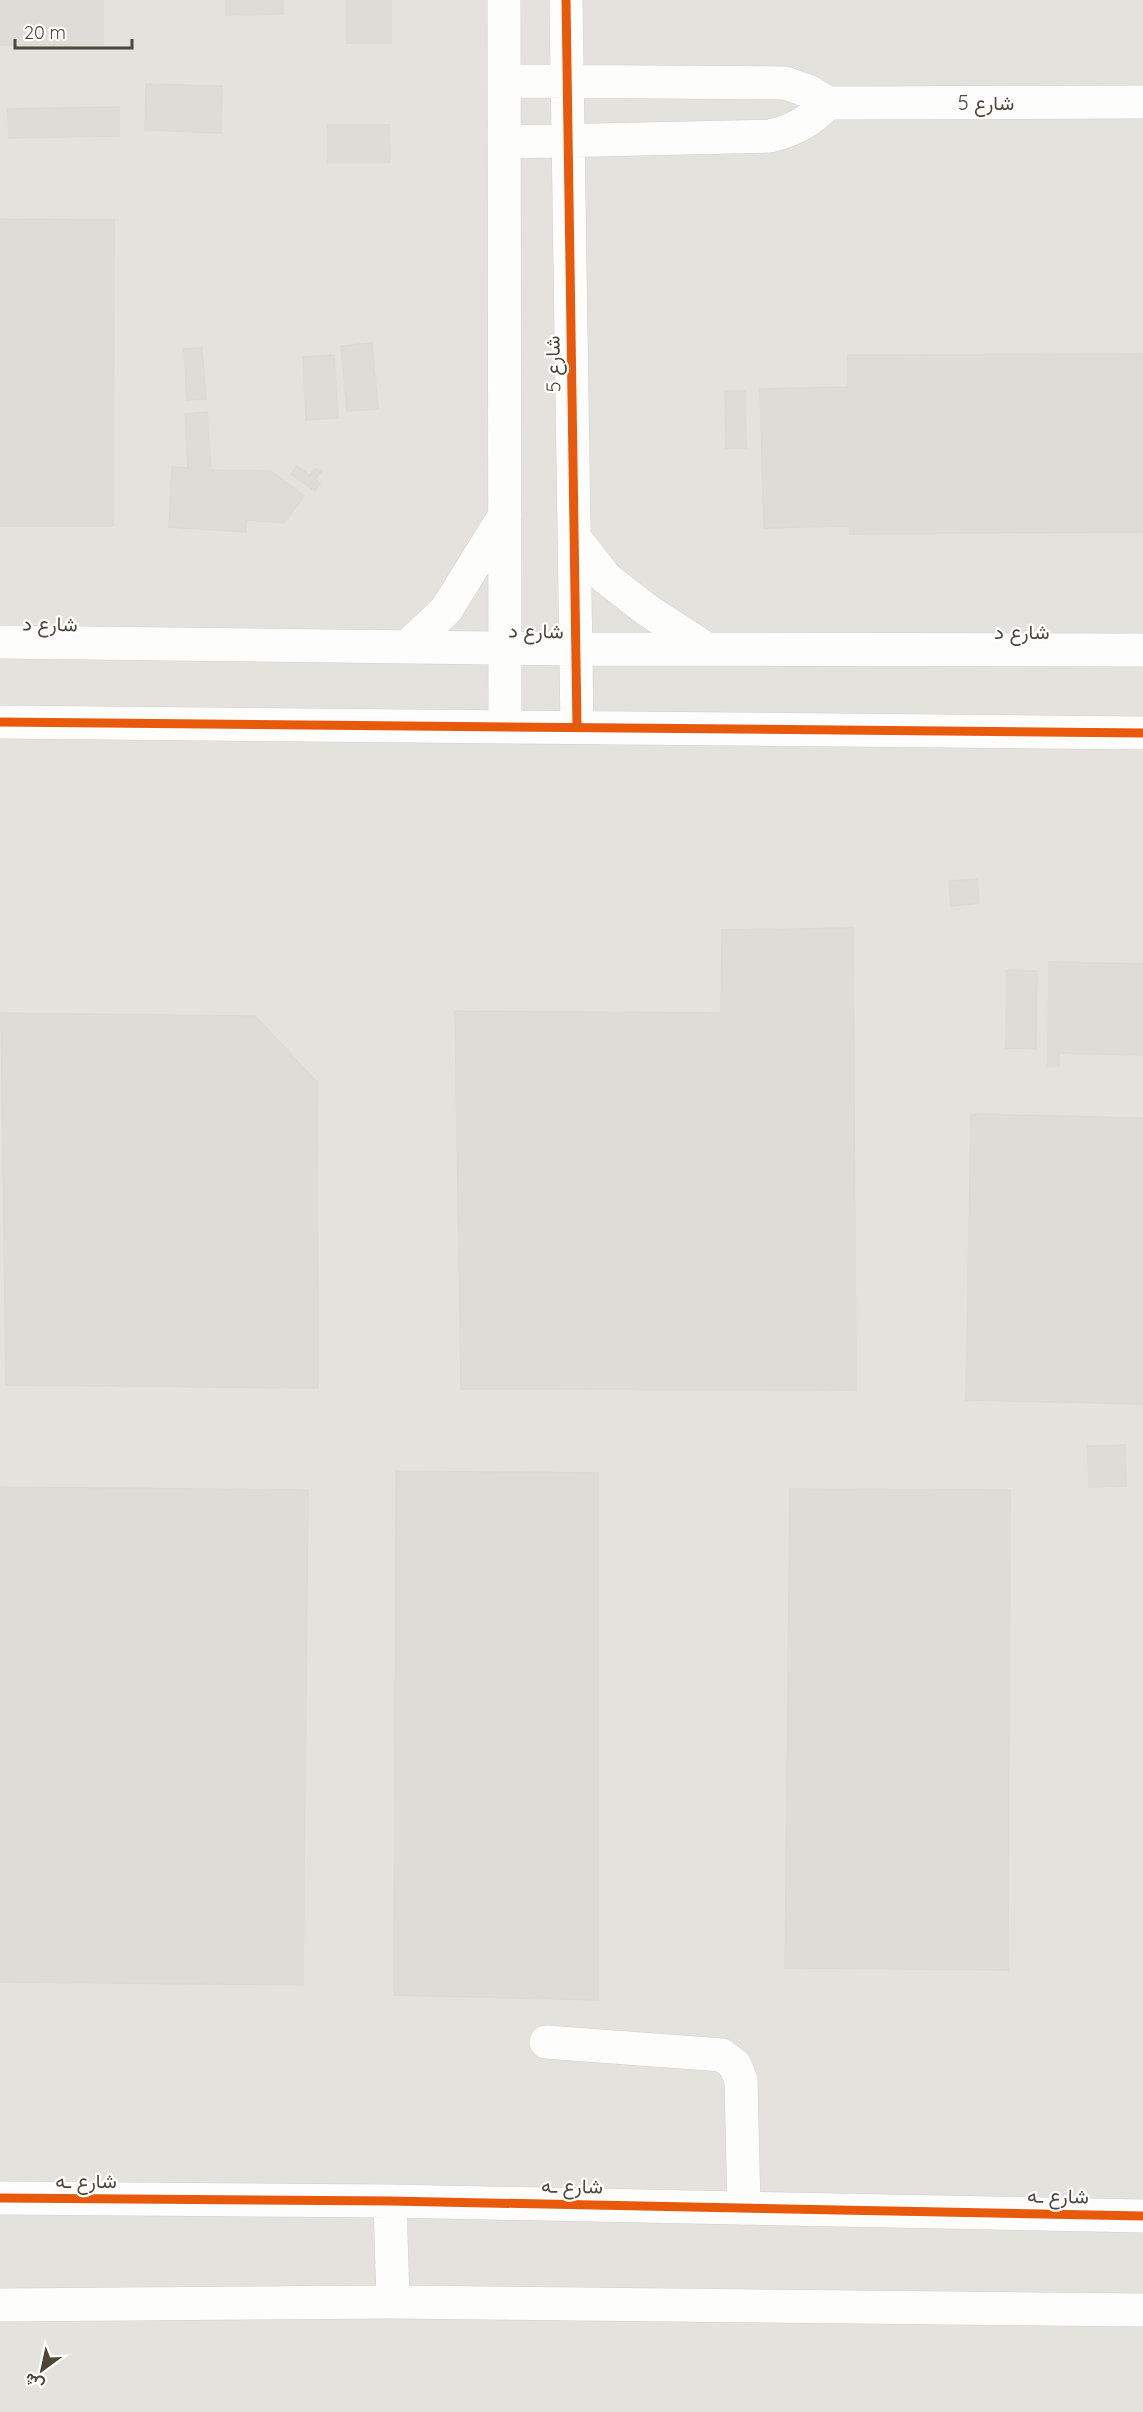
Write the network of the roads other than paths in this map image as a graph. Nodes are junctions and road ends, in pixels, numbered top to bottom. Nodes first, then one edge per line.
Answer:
1 (504, 0) edge
2 (566, 0) edge
3 (504, 81) junction
4 (567, 82) junction
5 (1143, 102) edge
6 (828, 103) junction
7 (568, 141) junction
8 (505, 142) junction
9 (505, 515) junction
10 (574, 537) junction
11 (0, 642) edge
12 (407, 647) junction
13 (504, 648) junction
14 (576, 649) junction
15 (707, 649) junction
16 (1143, 650) edge
17 (0, 722) edge
18 (505, 726) junction
19 (576, 727) junction
20 (1143, 733) edge
21 (546, 2042) dead end
22 (0, 2198) edge
23 (390, 2200) junction
24 (744, 2208) junction
25 (1143, 2216) edge
26 (393, 2302) junction
27 (0, 2306) edge
28 (1143, 2310) edge

1 - 3 street
2 - 4 street, شارع 5
3 - 4 street, شارع 5
3 - 8 street
4 - 6 street, شارع 5
4 - 7 street, شارع 5
5 - 6 street, شارع 5
6 - 7 street
7 - 8 street
7 - 10 street, شارع 5
8 - 9 street
9 - 12 street
9 - 13 street
10 - 14 street, شارع 5
10 - 15 street
11 - 12 street, شارع د
12 - 13 street, شارع د
13 - 14 street, شارع د
13 - 18 street
14 - 15 street, شارع د
14 - 19 street, شارع 5
15 - 16 street, شارع د
17 - 18 street
18 - 19 street
19 - 20 street
21 - 24 street
22 - 23 street, شارع ـه
23 - 24 street, شارع ـه
23 - 26 street
24 - 25 street, شارع ـه
26 - 27 street
26 - 28 street

